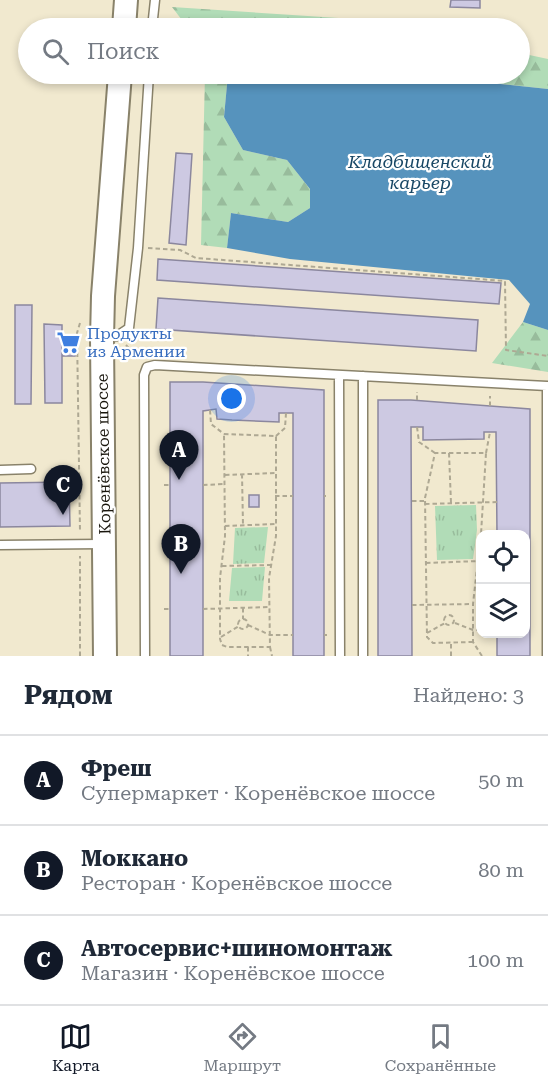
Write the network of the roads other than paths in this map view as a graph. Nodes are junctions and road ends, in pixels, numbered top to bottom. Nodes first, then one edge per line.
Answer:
1 (126, 0) edge
2 (155, 0) edge
3 (125, 18) edge
4 (153, 18) edge
5 (119, 84) edge
6 (148, 84) edge
7 (110, 338) junction
8 (339, 375) junction
9 (363, 376) junction
10 (548, 386) edge
11 (31, 469) dead end
12 (548, 469) edge
13 (0, 470) edge
14 (105, 544) junction
15 (0, 545) edge
16 (105, 656) edge
17 (145, 656) edge
18 (340, 656) edge
19 (363, 656) edge
20 (547, 656) edge

1 - 3 main road
2 - 4 lane
5 - 7 main road, Коренёвское шоссе
6 - 7 lane
7 - 14 main road, Коренёвское шоссе
8 - 9 lane
8 - 17 lane
8 - 18 lane
9 - 10 lane
9 - 19 lane
10 - 12 lane
11 - 13 lane
12 - 20 lane
14 - 15 lane
14 - 16 main road, Коренёвское шоссе

